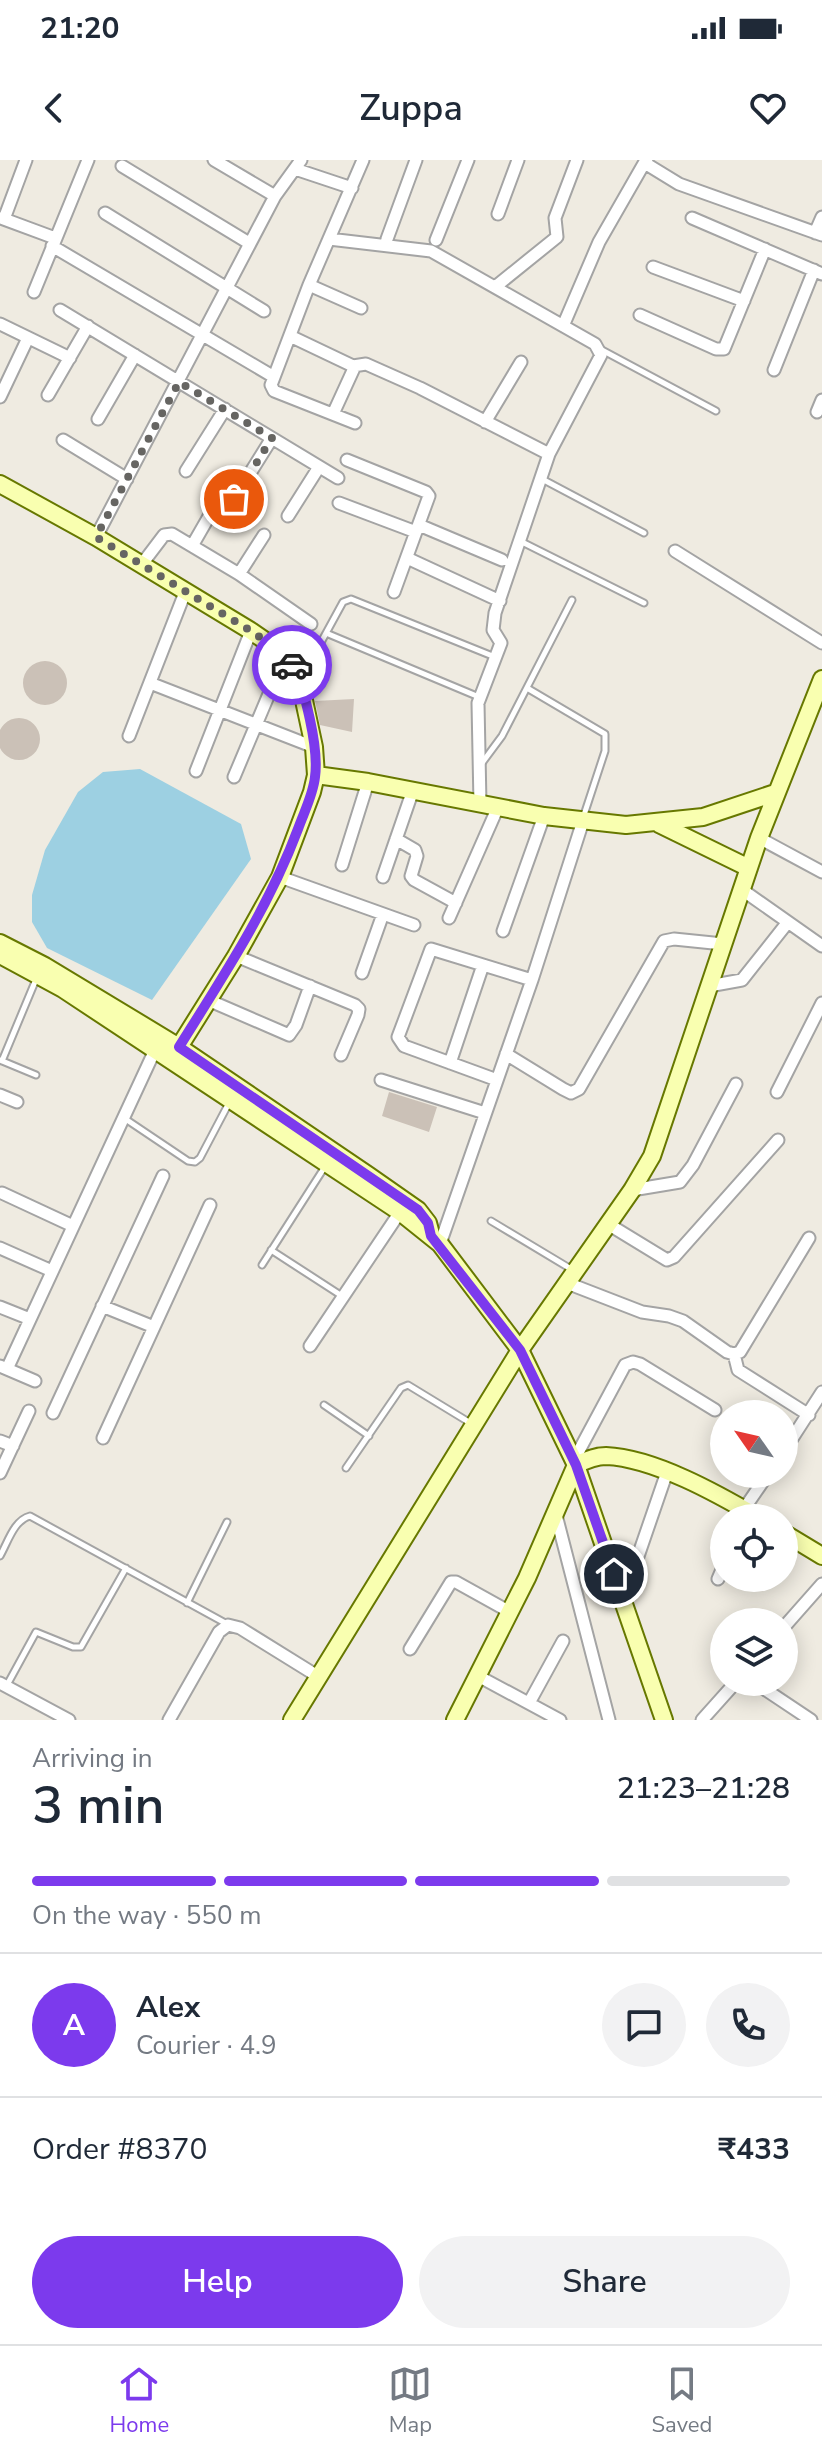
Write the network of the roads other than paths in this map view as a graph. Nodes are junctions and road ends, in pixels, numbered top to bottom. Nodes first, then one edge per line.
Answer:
1 (10, 160) edge
2 (88, 160) edge
3 (214, 160) edge
4 (363, 160) edge
5 (416, 160) edge
6 (468, 160) edge
7 (518, 160) edge
8 (577, 160) edge
9 (646, 160) edge
10 (25, 163) edge
11 (298, 165) edge
12 (122, 166) dead end
13 (352, 188) junction
14 (275, 196) junction
15 (105, 213) dead end
16 (498, 214) dead end
17 (822, 217) edge
18 (692, 218) dead end
19 (1, 219) edge
20 (819, 234) edge
21 (329, 239) junction
22 (387, 239) dead end
23 (436, 240) dead end
24 (54, 242) junction
25 (249, 243) junction
26 (765, 249) junction
27 (653, 267) dead end
28 (818, 272) edge
29 (309, 285) junction
30 (495, 287) junction
31 (227, 289) junction
32 (34, 292) dead end
33 (744, 301) junction
34 (361, 308) dead end
35 (60, 310) dead end
36 (264, 311) dead end
37 (640, 315) dead end
38 (0, 324) edge
39 (88, 326) junction
40 (563, 326) junction
41 (204, 335) junction
42 (290, 336) junction
43 (28, 338) junction
44 (600, 348) junction
45 (135, 355) junction
46 (70, 358) junction
47 (521, 362) dead end
48 (355, 366) junction
49 (774, 370) dead end
50 (274, 377) junction
51 (179, 382) junction
52 (48, 395) dead end
53 (0, 397) edge
54 (822, 400) edge
55 (225, 409) junction
56 (716, 411) dead end
57 (817, 412) dead end
58 (333, 414) junction
59 (98, 419) dead end
60 (485, 422) junction
61 (355, 423) dead end
62 (272, 438) junction
63 (63, 440) dead end
64 (549, 454) junction
65 (347, 460) dead end
66 (319, 467) junction
67 (186, 471) dead end
68 (338, 478) dead end
69 (127, 479) junction
70 (541, 479) junction
71 (0, 484) edge
72 (234, 499) dead end
73 (339, 503) dead end
74 (215, 506) dead end
75 (288, 516) dead end
76 (417, 528) junction
77 (644, 533) dead end
78 (264, 535) dead end
79 (96, 537) junction
80 (520, 541) junction
81 (192, 546) junction
82 (675, 551) dead end
83 (407, 558) junction
84 (502, 560) dead end
85 (142, 564) junction
86 (239, 574) junction
87 (186, 590) junction
88 (394, 592) dead end
89 (572, 600) dead end
90 (500, 601) junction
91 (644, 603) dead end
92 (311, 624) dead end
93 (251, 631) junction
94 (326, 633) junction
95 (822, 643) edge
96 (285, 656) junction
97 (313, 657) dead end
98 (496, 657) junction
99 (822, 679) edge
100 (150, 683) junction
101 (527, 688) junction
102 (480, 697) junction
103 (219, 710) junction
104 (256, 725) junction
105 (129, 736) dead end
106 (314, 747) junction
107 (479, 766) junction
108 (196, 771) dead end
109 (316, 775) junction
110 (234, 777) dead end
111 (368, 782) junction
112 (413, 790) junction
113 (775, 793) junction
114 (480, 804) junction
115 (498, 807) junction
116 (544, 816) junction
117 (583, 821) junction
118 (658, 823) junction
119 (759, 838) junction
120 (396, 839) junction
121 (342, 865) dead end
122 (749, 868) junction
123 (822, 872) edge
124 (280, 877) junction
125 (383, 877) dead end
126 (741, 889) junction
127 (456, 903) junction
128 (383, 914) junction
129 (449, 918) dead end
130 (788, 922) junction
131 (414, 925) dead end
132 (503, 931) dead end
133 (0, 943) edge
134 (723, 944) junction
135 (822, 946) edge
136 (0, 955) edge
137 (236, 956) junction
138 (483, 965) junction
139 (362, 973) dead end
140 (38, 975) junction
141 (532, 980) junction
142 (310, 986) junction
143 (709, 986) junction
144 (208, 1000) junction
145 (822, 1003) edge
146 (179, 1047) junction
147 (155, 1050) junction
148 (506, 1054) junction
149 (341, 1055) dead end
150 (1, 1061) edge
151 (450, 1063) junction
152 (36, 1075) dead end
153 (381, 1080) dead end
154 (497, 1080) junction
155 (736, 1084) dead end
156 (777, 1092) dead end
157 (0, 1095) edge
158 (231, 1100) junction
159 (17, 1102) dead end
160 (485, 1113) junction
161 (124, 1117) junction
162 (778, 1140) dead end
163 (327, 1164) junction
164 (163, 1176) dead end
165 (632, 1190) junction
166 (2, 1193) dead end
167 (210, 1205) dead end
168 (400, 1212) junction
169 (491, 1221) dead end
170 (608, 1224) junction
171 (73, 1226) junction
172 (809, 1238) dead end
173 (435, 1240) junction
174 (0, 1248) edge
175 (271, 1250) junction
176 (262, 1265) dead end
177 (52, 1271) junction
178 (571, 1277) junction
179 (343, 1296) junction
180 (103, 1304) junction
181 (0, 1307) edge
182 (30, 1319) junction
183 (154, 1327) junction
184 (310, 1346) dead end
185 (520, 1350) junction
186 (734, 1354) junction
187 (4, 1367) edge
188 (35, 1381) dead end
189 (822, 1392) edge
190 (324, 1405) dead end
191 (710, 1407) edge
192 (29, 1411) dead end
193 (53, 1413) dead end
194 (809, 1415) junction
195 (474, 1425) junction
196 (798, 1431) edge
197 (369, 1436) junction
198 (103, 1438) dead end
199 (0, 1441) edge
200 (13, 1446) junction
201 (575, 1463) junction
202 (346, 1468) dead end
203 (667, 1472) junction
204 (0, 1473) edge
205 (732, 1504) edge
206 (556, 1515) junction
207 (227, 1522) dead end
208 (798, 1541) edge
209 (0, 1556) edge
210 (822, 1556) edge
211 (126, 1568) junction
212 (822, 1584) edge
213 (623, 1601) junction
214 (187, 1603) junction
215 (798, 1611) edge
216 (510, 1612) junction
217 (228, 1625) junction
218 (563, 1641) dead end
219 (410, 1649) dead end
220 (478, 1676) junction
221 (319, 1677) junction
222 (3, 1684) edge
223 (723, 1696) edge
224 (775, 1696) edge
225 (0, 1697) edge
226 (529, 1703) junction
227 (69, 1720) edge
228 (169, 1720) edge
229 (292, 1720) edge
230 (455, 1720) edge
231 (560, 1720) edge
232 (609, 1720) edge
233 (664, 1720) edge
234 (702, 1720) edge
235 (811, 1720) edge

1 - 10 street
2 - 24 street
3 - 14 street
4 - 13 street
5 - 22 street
6 - 23 street
7 - 16 street
8 - 30 street
9 - 20 street
9 - 40 street
10 - 19 street
11 - 13 street
11 - 14 street
12 - 25 street
13 - 21 street
14 - 25 street
15 - 31 street
17 - 20 street
18 - 26 street
19 - 24 street
21 - 29 street
21 - 30 street
24 - 32 street
24 - 41 street
25 - 31 street
26 - 28 street
26 - 33 street
27 - 33 street
28 - 49 street
29 - 34 street
29 - 42 street
30 - 40 street
31 - 36 street
31 - 41 street
33 - 37 street
35 - 39 street
38 - 43 street
39 - 45 street
39 - 46 street
40 - 44 street
41 - 50 street
41 - 51 street
42 - 48 street
42 - 50 street
43 - 46 street
43 - 53 street
44 - 56 lane
44 - 64 street
45 - 51 street
45 - 59 street
46 - 52 street
47 - 60 street
48 - 58 street
48 - 60 street
50 - 58 street
51 - 55 street
51 - 69 street
54 - 57 street
55 - 62 street
55 - 67 street
58 - 61 street
60 - 64 street
62 - 66 street
62 - 72 street
63 - 69 street
64 - 70 street
65 - 76 street
66 - 68 street
66 - 75 street
69 - 79 street
70 - 77 lane
70 - 80 street
71 - 79 street
73 - 76 street
74 - 81 street
76 - 83 street
76 - 84 street
78 - 86 street
79 - 85 street
80 - 90 street
80 - 91 lane
81 - 85 street
81 - 86 street
82 - 95 street
83 - 88 street
83 - 90 street
85 - 87 street
86 - 92 street
87 - 93 street
87 - 100 street
89 - 101 lane
90 - 98 street
93 - 96 street
93 - 103 street
94 - 97 lane
94 - 98 lane
94 - 102 lane
96 - 104 street
96 - 106 street
98 - 102 street
99 - 113 street
100 - 103 street
100 - 105 street
101 - 107 lane
101 - 117 lane
102 - 107 street
103 - 104 street
103 - 108 street
104 - 106 street
104 - 110 street
106 - 109 street
107 - 114 street
109 - 111 street
109 - 124 street
111 - 112 street
111 - 121 street
112 - 114 street
112 - 120 street
113 - 118 street
113 - 119 street
114 - 115 street
115 - 116 street
115 - 127 street
116 - 117 street
116 - 132 street
117 - 118 street
117 - 141 street
118 - 122 street
119 - 122 street
119 - 123 street
120 - 125 street
120 - 127 street
122 - 126 street
124 - 128 street
124 - 137 street
126 - 130 street
126 - 134 street
127 - 129 street
128 - 131 street
128 - 139 street
130 - 135 street
130 - 143 street
133 - 146 street
134 - 143 street
134 - 148 street
136 - 140 street
137 - 142 street
137 - 144 street
138 - 141 street
138 - 151 street
138 - 151 street
140 - 147 street
140 - 150 lane
141 - 148 street
142 - 144 street
142 - 149 street
143 - 165 street
144 - 146 street
145 - 156 street
146 - 173 street
147 - 158 street
147 - 161 street
148 - 154 street
150 - 152 lane
151 - 154 street
153 - 160 street
154 - 160 street
155 - 165 street
157 - 159 street
158 - 161 lane
158 - 163 street
160 - 173 street
161 - 171 street
162 - 170 street
163 - 168 street
163 - 175 lane
164 - 180 street
165 - 170 street
166 - 171 street
167 - 183 street
168 - 173 street
168 - 179 street
169 - 178 lane
170 - 178 street
171 - 177 street
172 - 186 street
173 - 185 street
174 - 177 street
175 - 176 lane
175 - 179 lane
177 - 182 street
178 - 185 street
178 - 186 street
179 - 184 street
180 - 183 street
180 - 193 street
181 - 182 street
182 - 187 street
183 - 198 street
185 - 195 street
185 - 201 street
186 - 194 street
187 - 188 street
189 - 194 street
190 - 197 lane
191 - 201 street
192 - 200 street
194 - 196 street
195 - 197 lane
195 - 221 street
197 - 202 lane
199 - 200 street
200 - 204 street
201 - 203 street
201 - 206 street
201 - 213 street
203 - 205 street
203 - 213 street
206 - 216 street
206 - 232 street
207 - 214 lane
208 - 210 street
209 - 211 lane
211 - 214 lane
211 - 222 lane
212 - 215 street
213 - 233 street
214 - 217 lane
216 - 219 street
216 - 220 street
217 - 221 street
217 - 228 street
218 - 226 street
220 - 226 street
220 - 230 street
221 - 229 street
222 - 225 street
222 - 227 street
223 - 234 street
224 - 235 street
226 - 231 street

